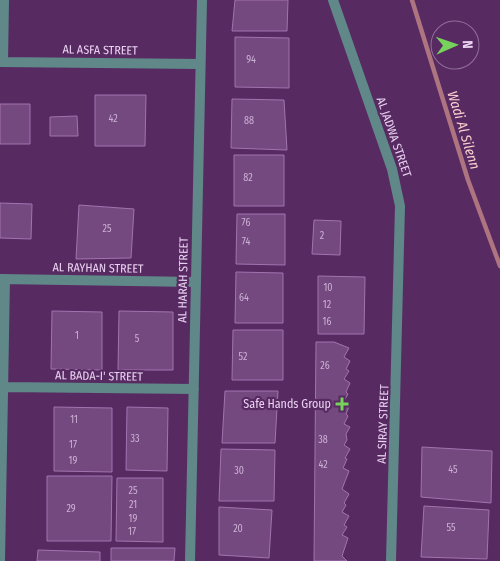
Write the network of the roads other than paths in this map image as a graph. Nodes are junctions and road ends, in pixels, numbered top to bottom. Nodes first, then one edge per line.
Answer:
1 (4, 0) edge
2 (202, 0) edge
3 (333, 0) edge
4 (1, 62) edge
5 (200, 64) junction
6 (2, 279) edge
7 (196, 282) junction
8 (399, 288) joint
9 (3, 387) junction
10 (194, 389) junction
11 (0, 561) edge
12 (190, 561) edge
13 (391, 561) edge

1 - 4 street
2 - 5 street, AL HARAH STREET
3 - 8 street, AL JADWA STREET
4 - 5 street, AL ASFA STREET
5 - 7 street, AL HARAH STREET
6 - 7 street, AL RAYHAN STREET
6 - 9 street
7 - 10 street, AL HARAH STREET
8 - 13 street, AL SIRAY STREET
9 - 10 street, AL BADA-I' STREET
9 - 11 street
10 - 12 street, AL HARAH STREET

